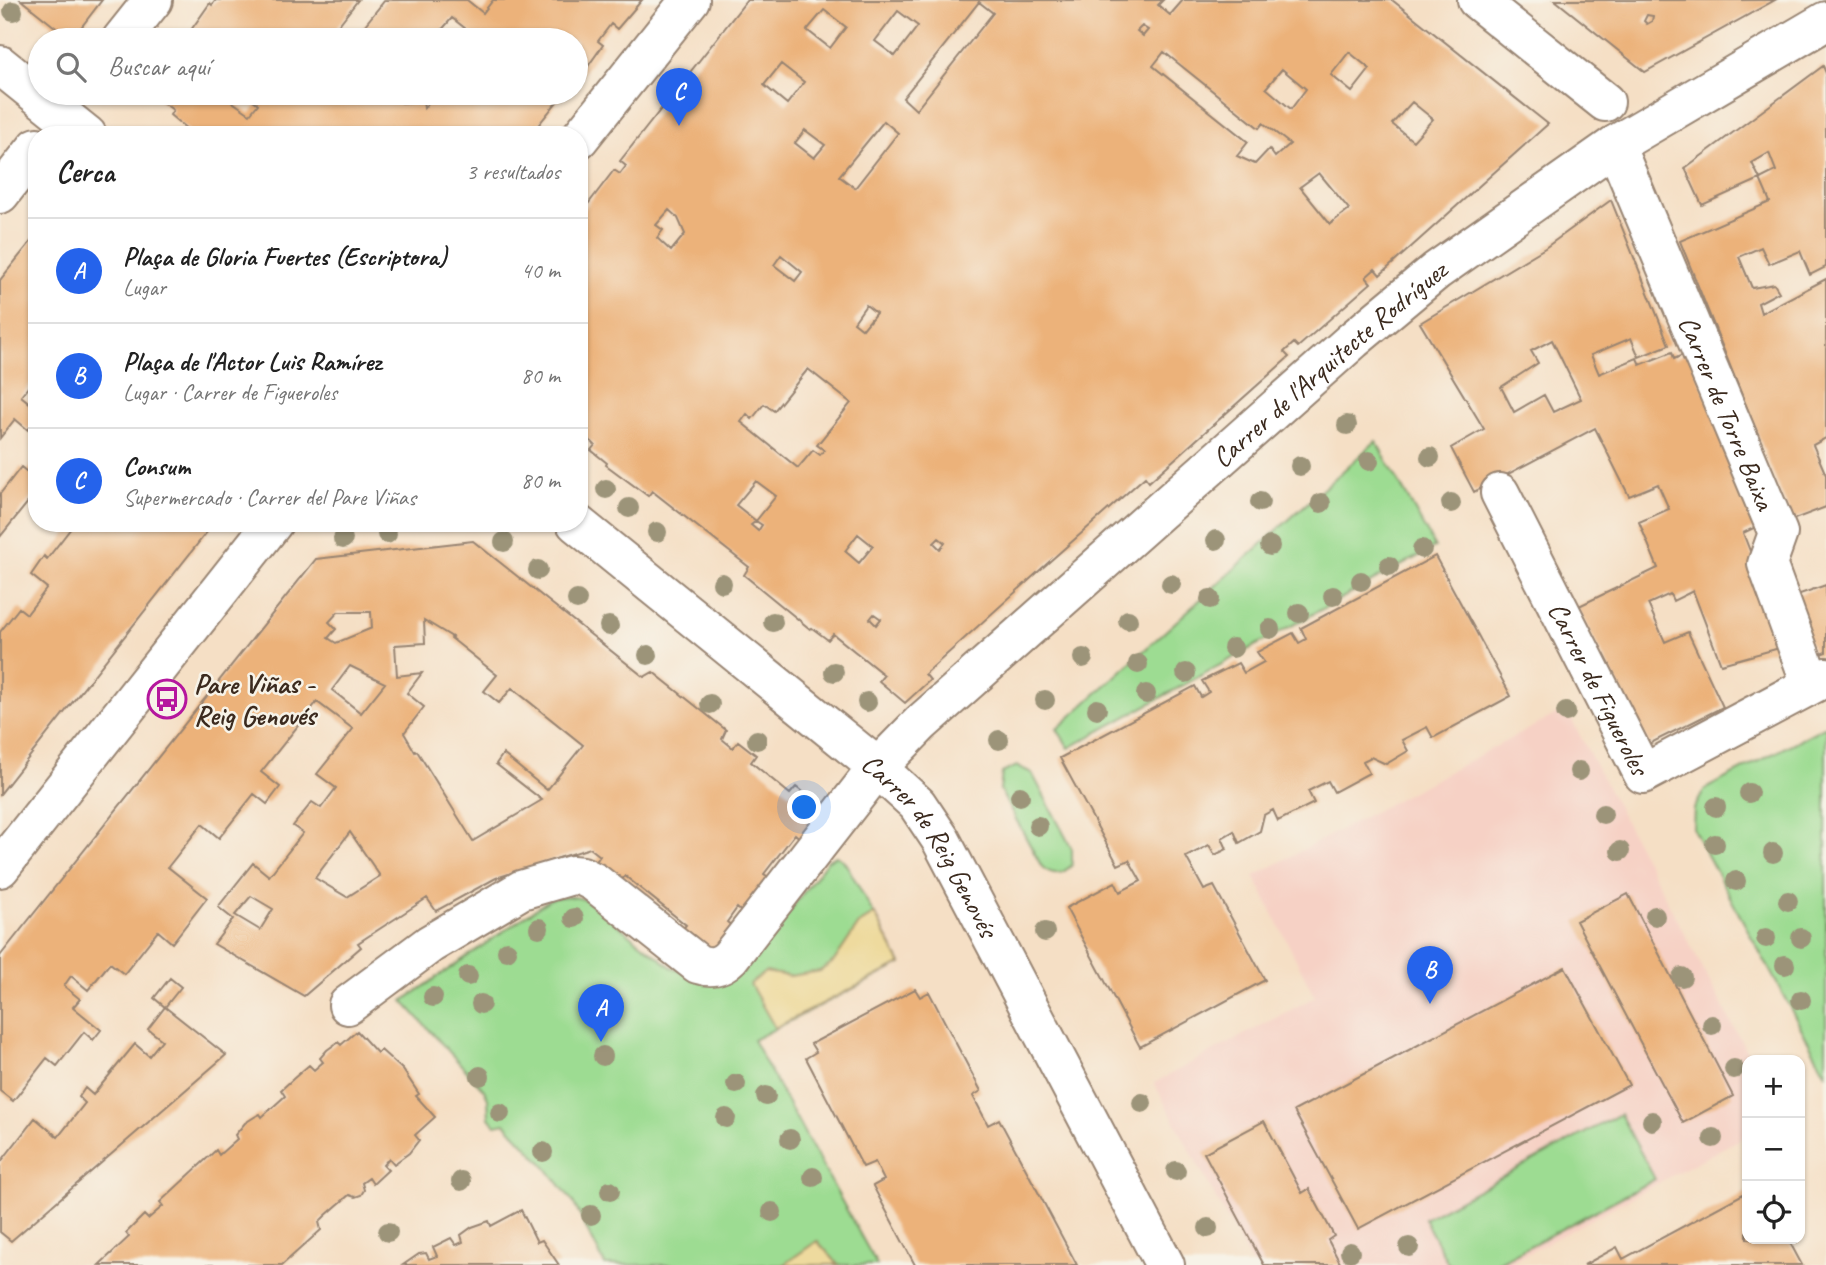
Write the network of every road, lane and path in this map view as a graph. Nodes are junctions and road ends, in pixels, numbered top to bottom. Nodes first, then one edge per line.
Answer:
1 (153, 0) edge
2 (690, 0) edge
3 (1477, 0) edge
4 (1826, 21) edge
5 (131, 28) edge
6 (0, 65) edge
7 (28, 87) edge
8 (1605, 102) dead end
9 (50, 105) edge
10 (68, 119) edge
11 (588, 128) edge
12 (1615, 145) junction
13 (28, 158) edge
14 (0, 194) edge
15 (1500, 493) dead end
16 (266, 532) edge
17 (587, 532) edge
18 (1819, 680) edge
19 (878, 767) junction
20 (0, 868) edge
21 (348, 1005) dead end
22 (1166, 1265) edge

1 - 5 street
2 - 11 street
3 - 8 street
4 - 12 street, Carrer de l'Arquitecte Rodríguez
6 - 7 street
9 - 10 street
12 - 18 street, Carrer de Torre Baixa
12 - 19 street, Carrer de l'Arquitecte Rodríguez
13 - 14 street
15 - 18 street, Carrer de Figueroles
16 - 20 street
17 - 19 street, Carrer de Reig Genovés
19 - 21 street, Carrer de l'Arquitecte Rodríguez
19 - 22 street, Carrer de Reig Genovés

